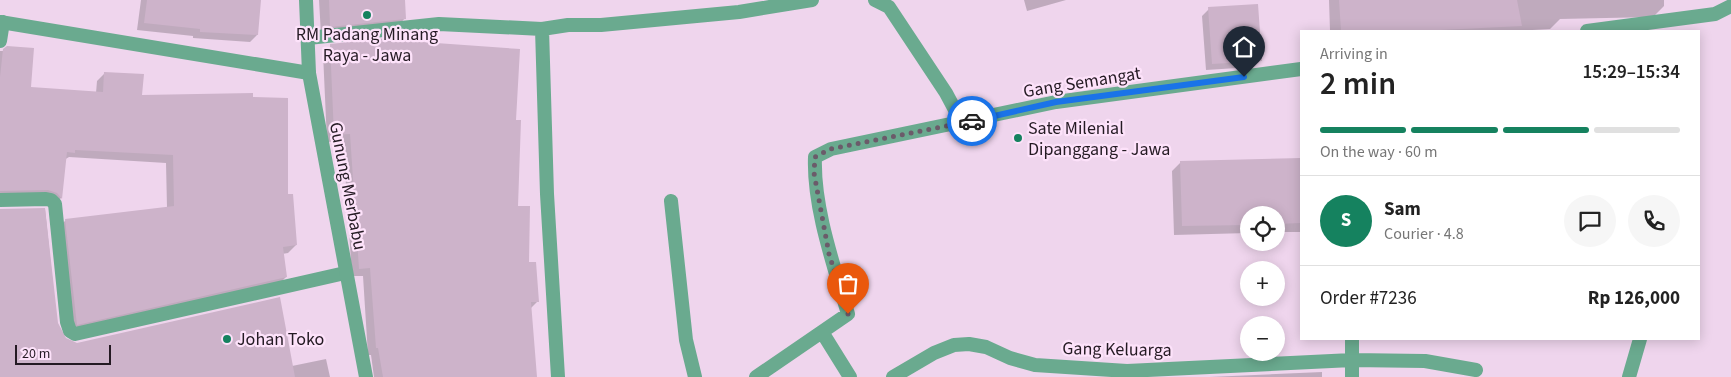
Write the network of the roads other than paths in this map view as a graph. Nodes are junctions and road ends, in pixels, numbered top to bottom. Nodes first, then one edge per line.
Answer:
1 (306, 0) edge
2 (812, 0) edge
3 (875, 0) edge
4 (1731, 6) edge
5 (1, 22) edge
6 (542, 29) junction
7 (1595, 30) edge
8 (308, 38) junction
9 (0, 41) edge
10 (1300, 69) edge
11 (309, 73) junction
12 (962, 123) junction
13 (0, 200) edge
14 (671, 201) dead end
15 (345, 272) junction
16 (822, 332) junction
17 (1352, 340) edge
18 (1640, 340) edge
19 (1352, 360) junction
20 (1476, 370) dead end
21 (908, 373) edge
22 (366, 377) edge
23 (558, 377) edge
24 (696, 377) edge
25 (756, 377) edge
26 (850, 377) edge
27 (892, 377) edge
28 (1352, 377) edge
29 (1629, 377) edge

1 - 8 street, Gunung Merbabu
2 - 6 street
3 - 12 street
4 - 7 street
5 - 9 street
5 - 11 street
6 - 8 street
6 - 23 street
8 - 11 street, Gunung Merbabu
10 - 12 street, Gang Semangat
11 - 15 street, Gunung Merbabu
12 - 16 street, Gang Semangat
13 - 15 street
14 - 24 street
15 - 22 street, Gunung Merbabu
16 - 25 street
16 - 26 street
17 - 19 street
18 - 29 street
19 - 20 street, Gang Keluarga
19 - 21 street, Gang Keluarga
19 - 28 street
21 - 27 street, Gang Keluarga

